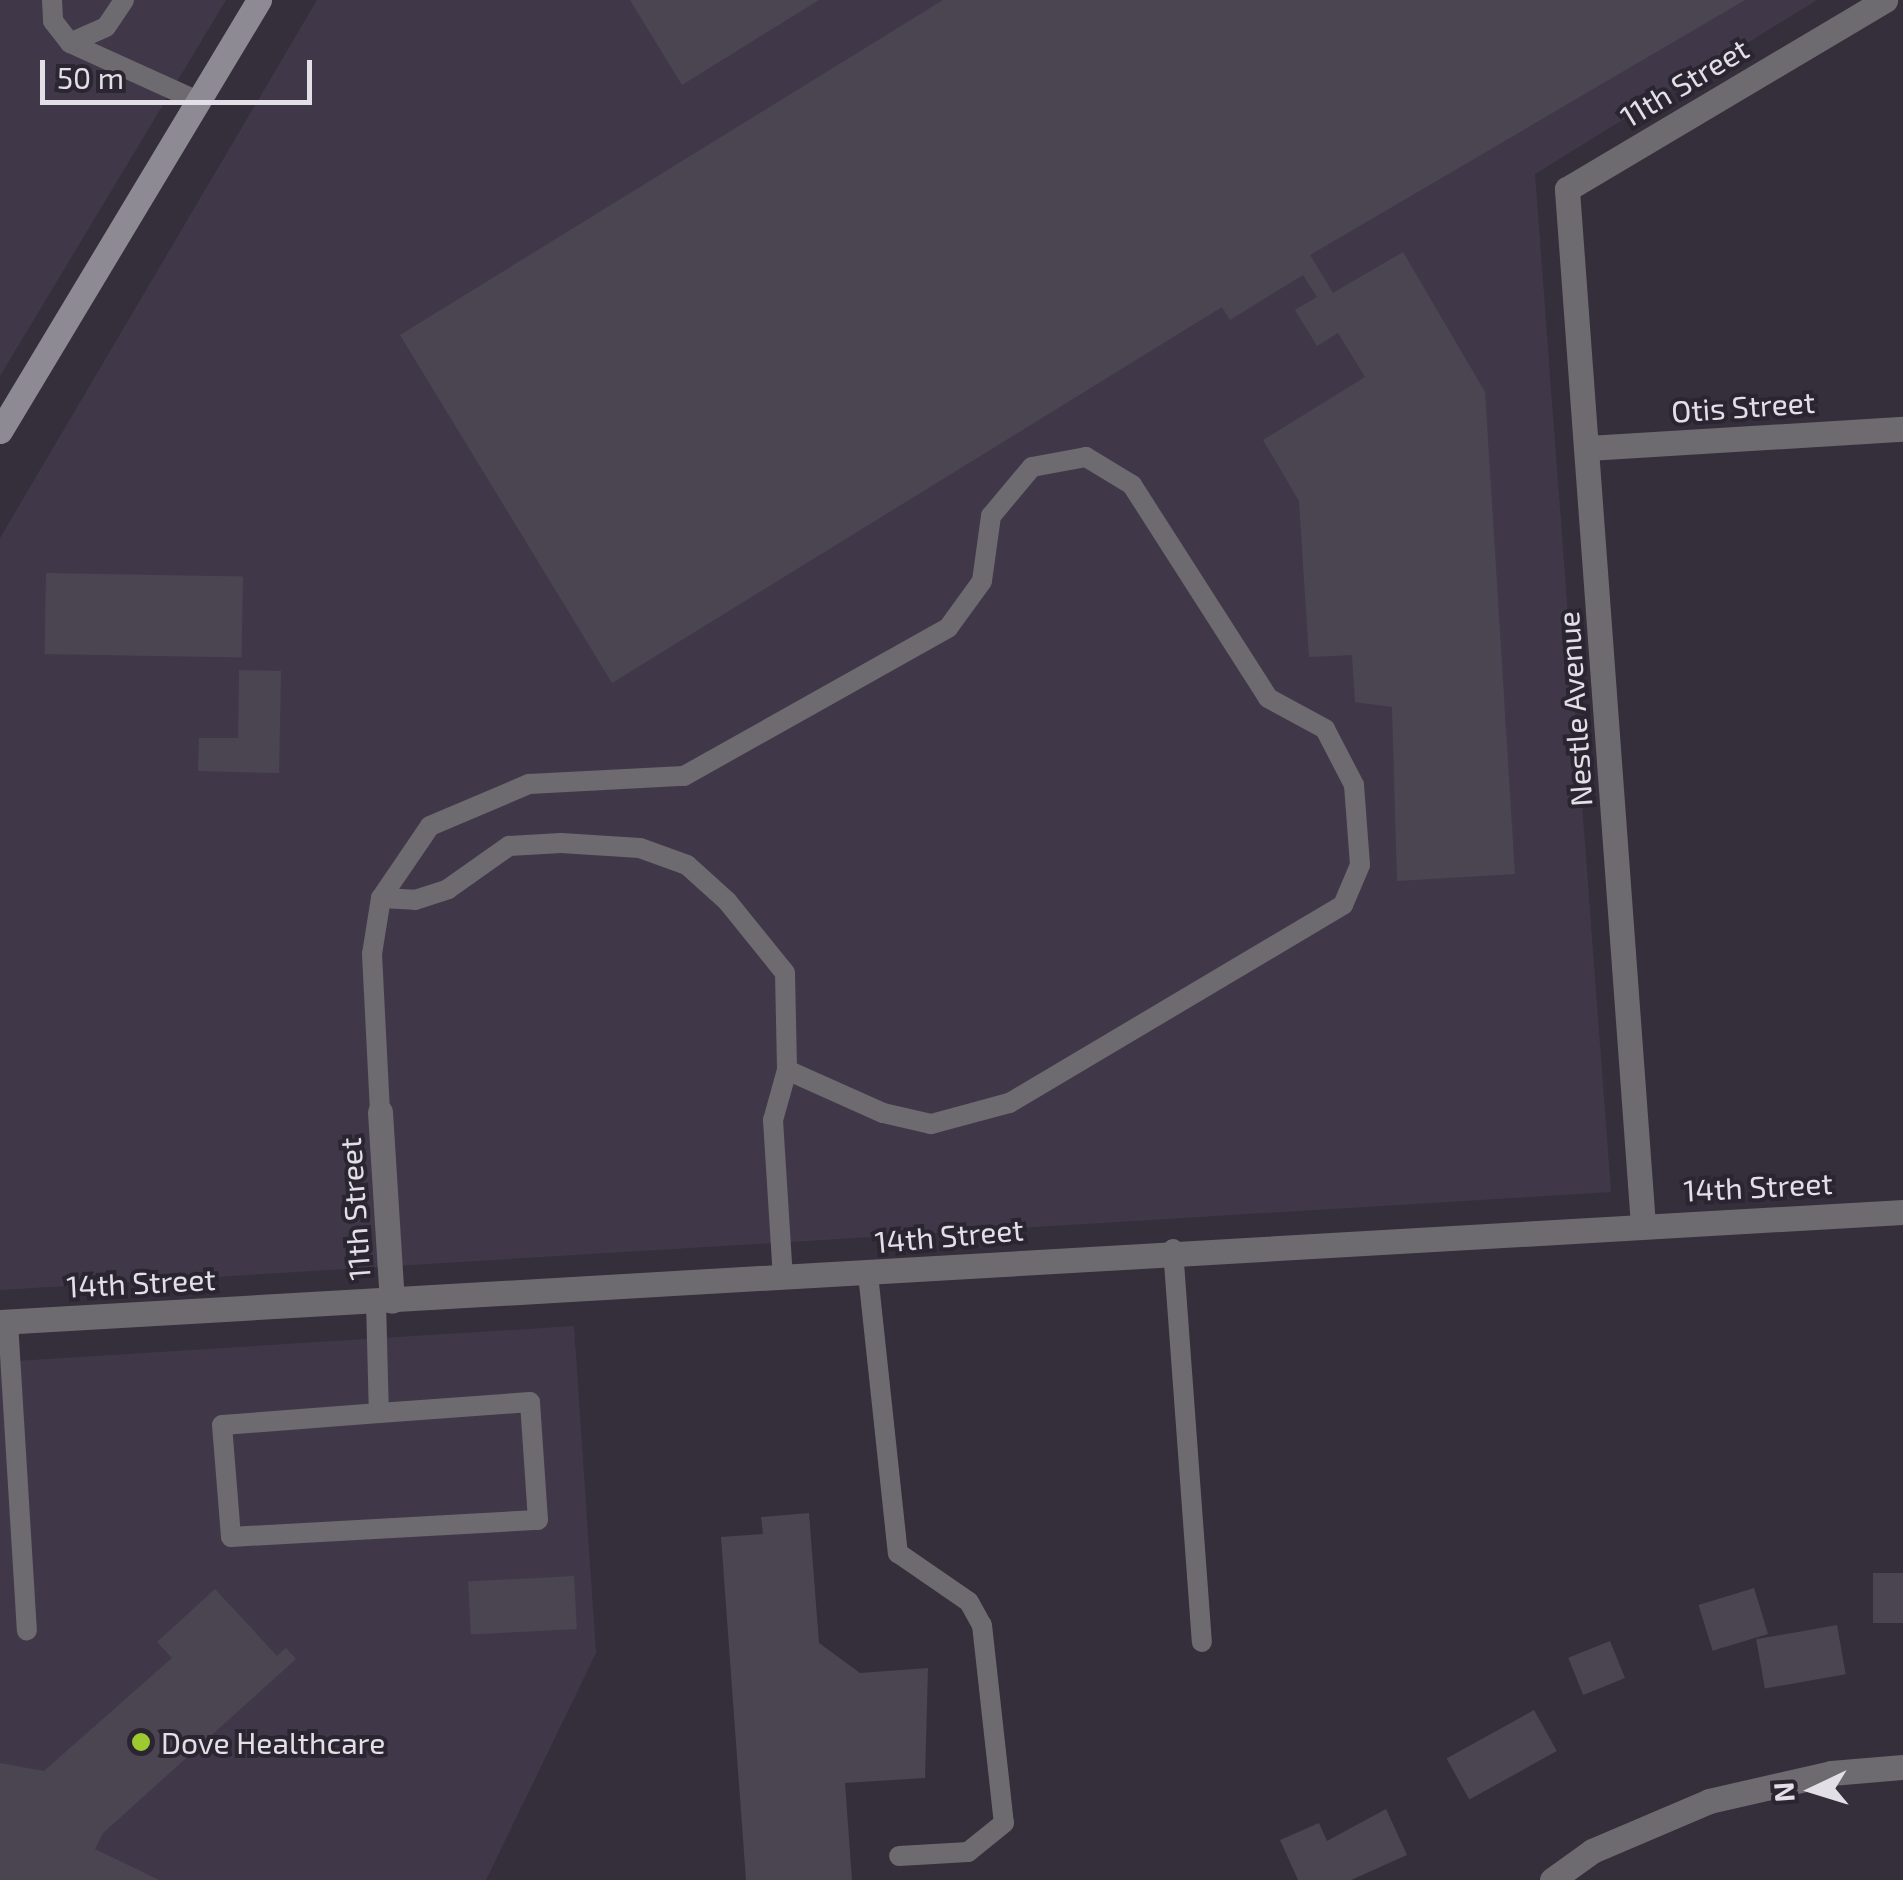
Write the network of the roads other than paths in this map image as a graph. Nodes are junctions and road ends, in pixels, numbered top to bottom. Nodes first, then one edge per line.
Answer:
1 (52, 0) edge
2 (124, 0) edge
3 (258, 0) edge
4 (1885, 0) edge
5 (70, 42) junction
6 (200, 102) junction
7 (1567, 189) joint
8 (1903, 429) edge
9 (0, 431) edge
10 (1588, 448) junction
11 (380, 898) junction
12 (787, 1070) junction
13 (380, 1112) joint
14 (1903, 1212) edge
15 (1644, 1225) junction
16 (1173, 1249) junction
17 (868, 1274) junction
18 (783, 1279) junction
19 (384, 1301) junction
20 (4, 1322) edge
21 (380, 1414) junction
22 (27, 1630) dead end
23 (1202, 1642) dead end
24 (1903, 1767) edge
25 (900, 1856) dead end
26 (1552, 1880) edge

1 - 5 lane
2 - 5 lane
3 - 6 main road
4 - 7 street, 11th Street
5 - 6 lane
6 - 9 main road
7 - 10 street, Nestle Avenue
8 - 10 street, Otis Street
10 - 15 street, Nestle Avenue
11 - 12 lane
11 - 12 lane
11 - 13 lane
12 - 18 lane
13 - 19 street, 11th Street
14 - 15 street, 14th Street
15 - 16 street, 14th Street
16 - 17 street, 14th Street
16 - 23 lane
17 - 18 street, 14th Street
17 - 25 lane
18 - 19 street, 14th Street
19 - 20 street, 14th Street
19 - 21 lane
20 - 22 lane
21 - 21 lane
24 - 26 street

